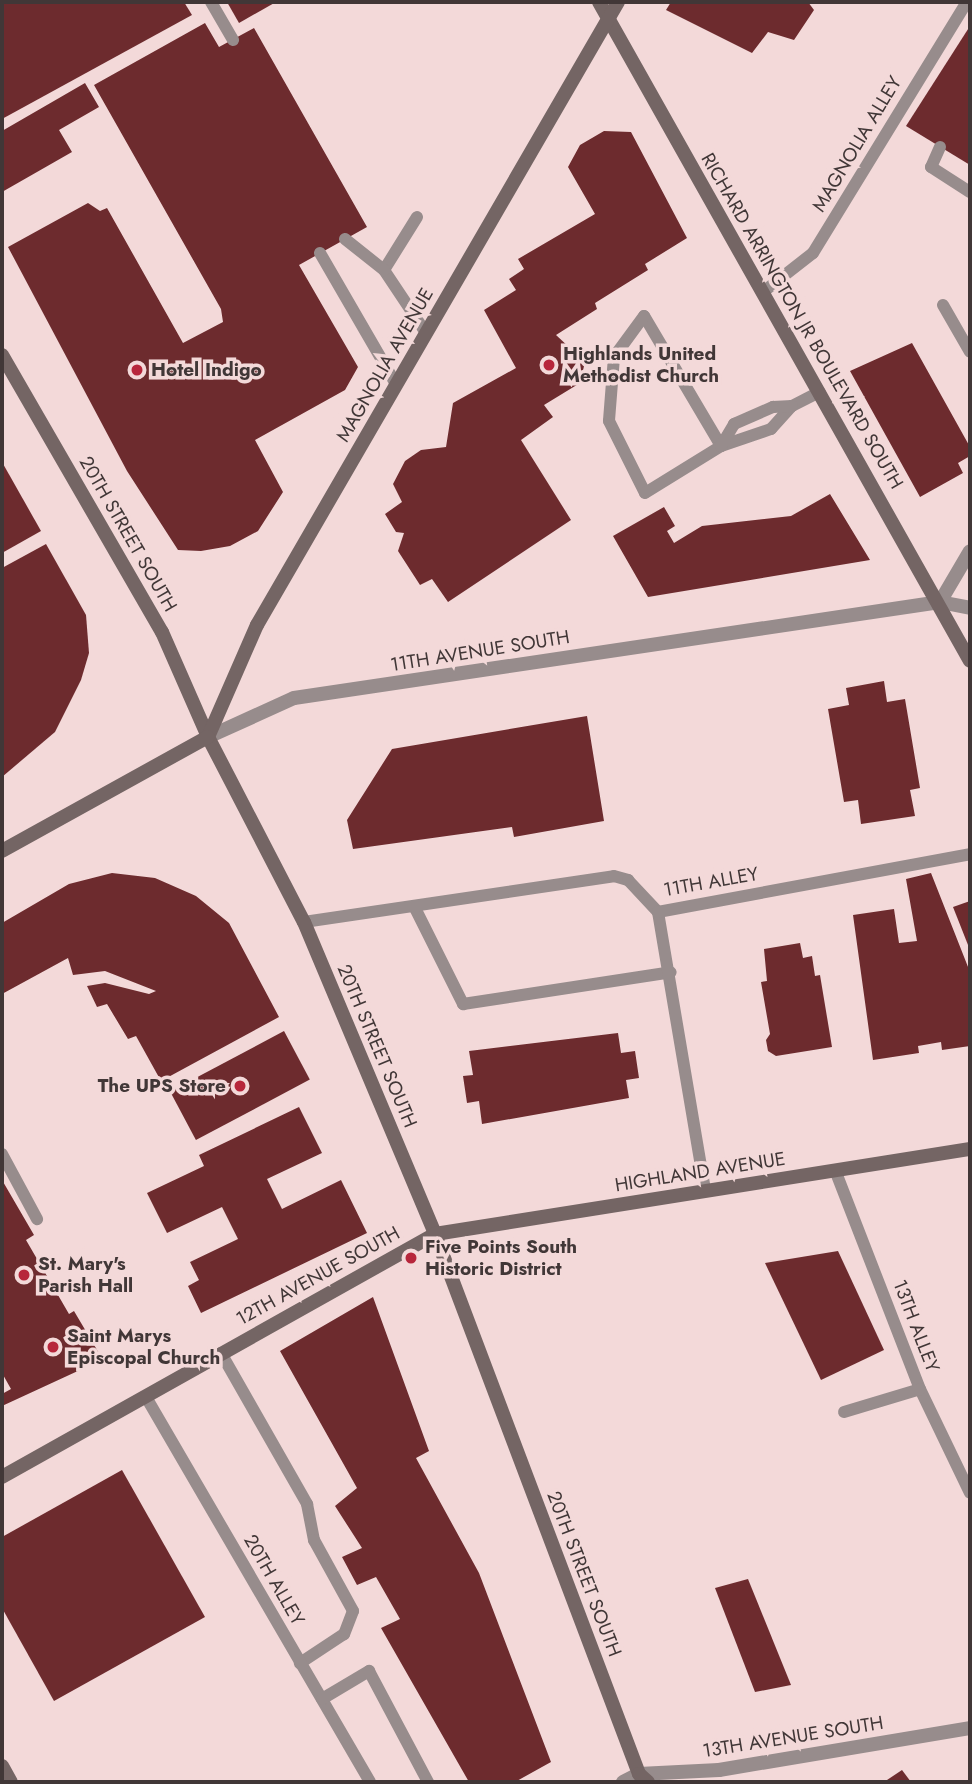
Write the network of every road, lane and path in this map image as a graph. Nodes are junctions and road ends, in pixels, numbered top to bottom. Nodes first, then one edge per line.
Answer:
1 (211, 2) edge
2 (599, 2) edge
3 (618, 2) edge
4 (967, 2) edge
5 (608, 19) junction
6 (233, 40) dead end
7 (940, 147) dead end
8 (970, 192) edge
9 (417, 217) dead end
10 (345, 239) dead end
11 (320, 253) dead end
12 (384, 270) junction
13 (763, 292) junction
14 (943, 305) dead end
15 (426, 333) junction
16 (970, 352) edge
17 (2, 355) edge
18 (6, 373) edge
19 (397, 384) junction
20 (820, 392) junction
21 (792, 406) junction
22 (721, 446) junction
23 (970, 551) edge
24 (940, 602) junction
25 (970, 608) edge
26 (970, 661) edge
27 (208, 737) junction
28 (2, 850) edge
29 (970, 854) edge
30 (414, 906) junction
31 (658, 912) junction
32 (304, 922) junction
33 (671, 972) junction
34 (970, 1149) edge
35 (2, 1154) edge
36 (835, 1170) junction
37 (705, 1191) junction
38 (37, 1219) dead end
39 (435, 1234) junction
40 (221, 1353) junction
41 (920, 1389) junction
42 (146, 1397) junction
43 (844, 1412) dead end
44 (2, 1477) edge
45 (970, 1493) edge
46 (300, 1663) junction
47 (322, 1699) junction
48 (970, 1728) edge
49 (2, 1766) edge
50 (643, 1778) edge
51 (11, 1782) edge
52 (370, 1782) edge
53 (428, 1782) edge
54 (623, 1782) edge

1 - 6 lane
2 - 5 street, RICHARD ARRINGTON JR BOULEVARD SOUTH
3 - 5 street, MAGNOLIA AVENUE
4 - 13 lane, MAGNOLIA ALLEY
5 - 13 street, RICHARD ARRINGTON JR BOULEVARD SOUTH
5 - 15 street, MAGNOLIA AVENUE
7 - 8 lane
9 - 12 lane
10 - 12 lane
11 - 19 lane
12 - 15 lane
13 - 20 street, RICHARD ARRINGTON JR BOULEVARD SOUTH
14 - 16 lane
15 - 19 street, MAGNOLIA AVENUE
17 - 18 street, 20TH STREET SOUTH
18 - 27 street, 20TH STREET SOUTH
19 - 27 street, MAGNOLIA AVENUE
20 - 21 lane
20 - 24 street, RICHARD ARRINGTON JR BOULEVARD SOUTH
21 - 22 lane
21 - 22 lane
22 - 22 lane
23 - 24 street
24 - 25 street, 11TH AVENUE SOUTH
24 - 26 street, RICHARD ARRINGTON JR BOULEVARD SOUTH
24 - 27 street, 11TH AVENUE SOUTH
27 - 28 street, 11TH AVENUE SOUTH
27 - 32 street, 20TH STREET SOUTH
29 - 31 lane, 11TH ALLEY
30 - 31 lane, 11TH ALLEY
30 - 32 lane, 11TH ALLEY
30 - 33 lane
31 - 33 lane
32 - 39 street, 20TH STREET SOUTH
33 - 37 lane
34 - 36 street, HIGHLAND AVENUE
35 - 38 lane
36 - 37 street, HIGHLAND AVENUE
36 - 41 lane, 13TH ALLEY
37 - 39 street, HIGHLAND AVENUE
39 - 40 street, 12TH AVENUE SOUTH
39 - 50 street, 20TH STREET SOUTH
40 - 42 street, 12TH AVENUE SOUTH
40 - 46 lane
41 - 43 lane
41 - 45 lane, 13TH ALLEY
42 - 44 street, 12TH AVENUE SOUTH
42 - 46 lane, 20TH ALLEY
46 - 47 lane, 20TH ALLEY
47 - 52 lane, 20TH ALLEY
47 - 53 lane
48 - 50 street, 13TH AVENUE SOUTH
49 - 51 street
50 - 54 street, 13TH AVENUE SOUTH

